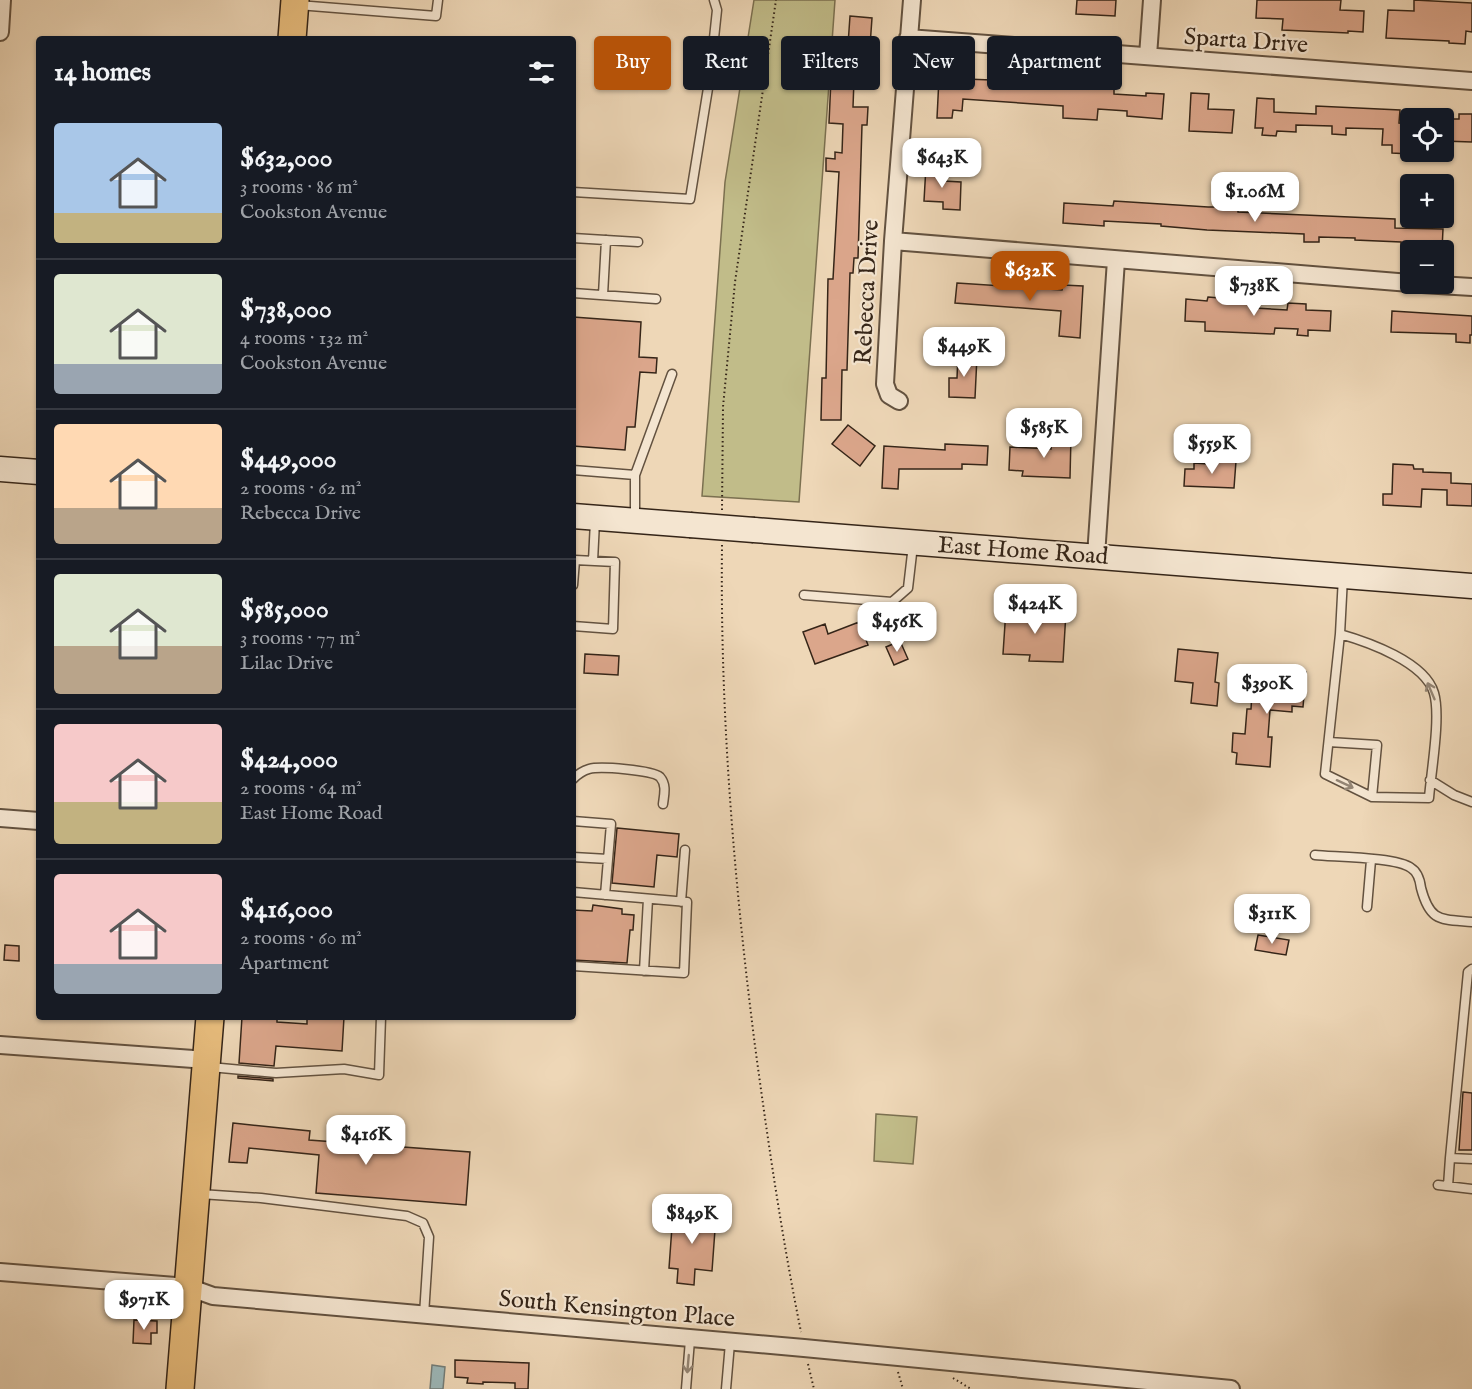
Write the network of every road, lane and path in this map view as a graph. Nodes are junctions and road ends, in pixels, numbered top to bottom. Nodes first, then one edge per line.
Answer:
1 (2, 0) edge
2 (438, 0) edge
3 (714, 0) edge
4 (776, 0) edge
5 (912, 0) edge
6 (1152, 0) edge
7 (295, 3) edge
8 (0, 32) edge
9 (291, 36) edge
10 (908, 36) edge
11 (975, 43) edge
12 (1148, 56) junction
13 (1472, 81) edge
14 (904, 90) edge
15 (576, 192) edge
16 (576, 238) edge
17 (606, 240) junction
18 (893, 241) junction
19 (638, 242) dead end
20 (1116, 260) junction
21 (1400, 282) edge
22 (1454, 286) edge
23 (1472, 287) edge
24 (576, 293) edge
25 (603, 295) junction
26 (656, 298) dead end
27 (672, 374) dead end
28 (899, 401) dead end
29 (0, 468) edge
30 (576, 470) edge
31 (36, 472) edge
32 (635, 475) junction
33 (722, 511) dead end
34 (584, 517) edge
35 (635, 521) junction
36 (913, 542) junction
37 (722, 545) dead end
38 (1096, 556) junction
39 (576, 560) edge
40 (593, 561) junction
41 (1343, 576) junction
42 (1472, 586) edge
43 (804, 595) dead end
44 (576, 626) edge
45 (1340, 634) junction
46 (1329, 742) junction
47 (576, 776) edge
48 (1430, 780) junction
49 (1372, 797) junction
50 (1472, 802) edge
51 (663, 804) dead end
52 (0, 818) edge
53 (36, 821) edge
54 (576, 821) edge
55 (685, 850) dead end
56 (1315, 855) dead end
57 (576, 857) edge
58 (608, 860) junction
59 (1371, 860) junction
60 (576, 892) edge
61 (605, 895) junction
62 (648, 899) junction
63 (681, 902) junction
64 (1367, 907) dead end
65 (1472, 922) edge
66 (576, 966) edge
67 (1472, 969) edge
68 (644, 971) junction
69 (210, 1020) edge
70 (381, 1020) edge
71 (0, 1044) edge
72 (207, 1063) junction
73 (1450, 1158) junction
74 (1472, 1159) edge
75 (1438, 1185) dead end
76 (1448, 1186) junction
77 (1472, 1189) edge
78 (196, 1194) junction
79 (0, 1272) edge
80 (188, 1287) junction
81 (424, 1315) junction
82 (690, 1340) junction
83 (730, 1343) junction
84 (804, 1348) junction
85 (180, 1389) edge
86 (686, 1389) edge
87 (726, 1389) edge
88 (814, 1389) edge
89 (1231, 1389) edge

1 - 8 street
2 - 7 lane
3 - 15 lane
4 - 33 path
5 - 10 street, Rebecca Drive
6 - 12 street
7 - 9 main road
11 - 12 street, Sparta Drive
12 - 13 street, Sparta Drive
14 - 18 street, Rebecca Drive
16 - 17 lane
17 - 19 lane
17 - 25 lane
18 - 20 street
18 - 28 street, Rebecca Drive
20 - 21 street
20 - 38 street
22 - 23 street
24 - 25 lane
25 - 26 lane
27 - 32 lane
29 - 31 street
30 - 32 lane
32 - 35 lane
34 - 35 street, East Home Road
34 - 40 lane
35 - 36 street, East Home Road, bridge
36 - 38 street, East Home Road
36 - 43 lane
37 - 84 path
38 - 41 street, East Home Road
39 - 40 lane
40 - 44 lane
41 - 42 street, East Home Road
41 - 45 lane
45 - 46 lane
48 -> 45 lane
46 -> 49 lane
46 - 49 lane
47 - 51 lane
48 - 49 lane
48 - 50 lane
52 - 53 street
54 - 58 lane
55 - 63 lane
56 - 59 lane
57 - 58 lane
58 - 61 lane
59 - 64 lane
59 - 65 lane
60 - 61 lane
61 - 62 lane
62 - 63 lane
62 - 68 lane
63 - 68 lane
66 - 68 lane
67 - 73 lane
69 - 72 main road
70 - 72 lane
71 - 72 street
72 - 78 main road
73 - 74 lane
73 - 76 lane
75 - 76 lane
76 - 77 lane
78 - 80 main road
78 - 81 lane
79 - 80 street, South Kensington Place
80 - 81 street, South Kensington Place
80 - 85 main road
81 - 82 street, South Kensington Place
82 - 83 street, South Kensington Place
82 -> 86 lane
83 - 84 street, South Kensington Place
83 - 87 lane
84 - 88 path
84 - 89 street, South Kensington Place

